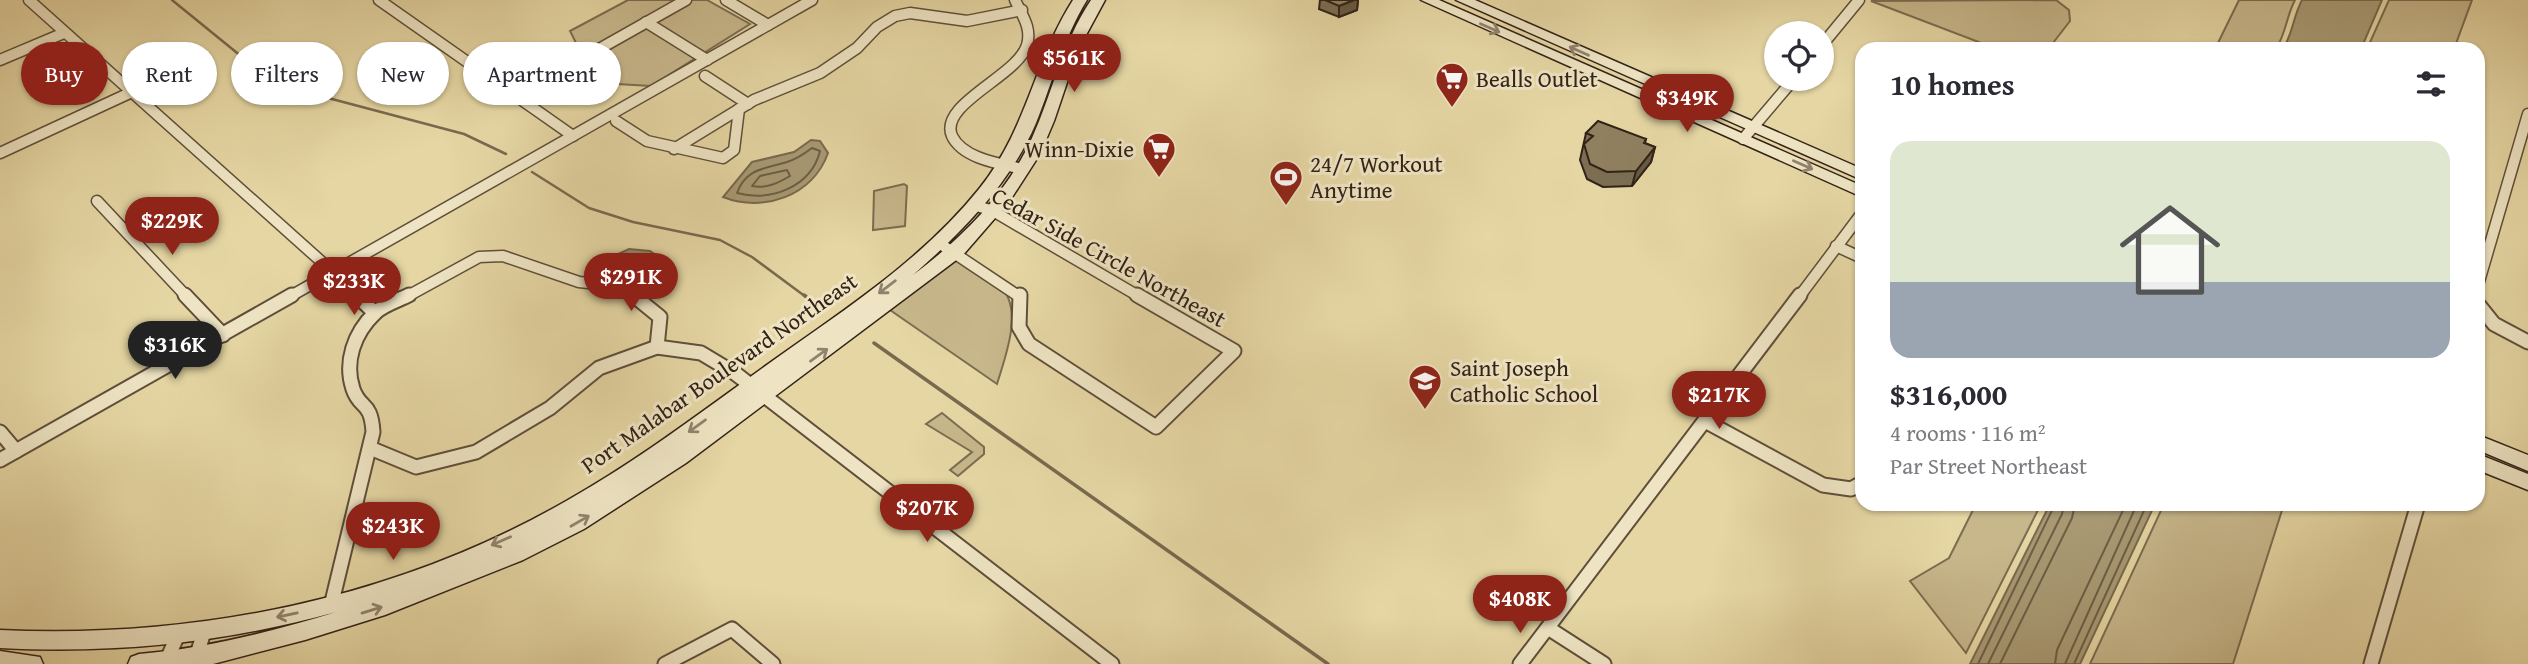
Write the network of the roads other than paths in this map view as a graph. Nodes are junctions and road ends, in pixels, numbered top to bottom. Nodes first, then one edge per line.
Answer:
1 (29, 0) edge
2 (379, 0) edge
3 (686, 0) edge
4 (726, 0) edge
5 (812, 0) edge
6 (1015, 0) edge
7 (1080, 0) edge
8 (1098, 0) edge
9 (1428, 0) edge
10 (1463, 0) edge
11 (1859, 0) edge
12 (1022, 10) junction
13 (646, 22) junction
14 (768, 25) junction
15 (1834, 30) edge
16 (64, 33) junction
17 (611, 42) edge
18 (0, 60) edge
19 (707, 60) junction
20 (705, 76) dead end
21 (122, 81) edge
22 (1784, 91) edge
23 (122, 97) edge
24 (149, 105) edge
25 (744, 107) junction
26 (2528, 114) edge
27 (615, 121) dead end
28 (1748, 133) junction
29 (573, 136) junction
30 (674, 149) junction
31 (0, 153) edge
32 (1005, 166) junction
33 (1023, 169) junction
34 (1855, 172) edge
35 (1855, 188) edge
36 (97, 201) dead end
37 (974, 205) junction
38 (993, 211) junction
39 (1855, 222) edge
40 (939, 243) junction
41 (1836, 246) junction
42 (957, 251) junction
43 (1855, 255) edge
44 (2485, 261) edge
45 (333, 272) junction
46 (344, 284) dead end
47 (375, 313) junction
48 (2485, 314) edge
49 (223, 335) junction
50 (2528, 342) edge
51 (657, 347) junction
52 (758, 391) junction
53 (1705, 421) junction
54 (0, 432) edge
55 (2485, 445) edge
56 (370, 448) junction
57 (16, 452) junction
58 (0, 460) edge
59 (2528, 463) edge
60 (2485, 464) edge
61 (2528, 482) edge
62 (1855, 487) edge
63 (2416, 511) edge
64 (331, 606) junction
65 (1548, 628) junction
66 (204, 632) junction
67 (177, 637) junction
68 (0, 639) edge
69 (0, 661) edge
70 (195, 662) edge
71 (166, 663) edge
72 (32, 664) edge
73 (139, 664) edge
74 (665, 664) edge
75 (773, 664) edge
76 (1111, 664) edge
77 (1520, 664) edge
78 (1604, 664) edge
79 (2371, 664) edge

1 - 16 street
2 - 29 street
3 - 13 street
4 - 14 street
5 - 14 street
6 - 12 street
7 - 32 street, Port Malabar Boulevard Northeast
8 - 33 street, Port Malabar Boulevard Northeast
9 -> 28 street
28 -> 10 street
11 - 15 street
12 - 25 street
12 - 32 street
13 - 17 street
13 - 19 street
14 - 19 street
16 - 18 street
16 - 21 street
19 - 29 street
20 - 25 street
22 - 28 street
23 - 31 street
24 - 45 street
25 - 30 street
25 - 30 street
26 - 44 street
27 - 30 street
28 - 34 street
28 -> 35 street
29 - 45 street
32 - 33 street
32 - 37 street, Port Malabar Boulevard Northeast
33 - 38 street, Port Malabar Boulevard Northeast
36 - 49 street
37 - 38 street, Cedar Side Circle Northeast
37 - 40 street, Port Malabar Boulevard Northeast
38 - 42 street, Port Malabar Boulevard Northeast
38 - 42 street, Cedar Side Circle Northeast
39 - 41 street
40 - 42 street, Cedar Side Circle Northeast
40 -> 52 street, Port Malabar Boulevard Northeast
41 - 43 street
41 - 53 street
52 -> 42 street, Port Malabar Boulevard Northeast
45 - 49 street
46 - 47 street
47 - 51 street
47 - 56 street
48 - 50 street
49 - 57 street
51 - 52 street
51 - 56 street
52 -> 64 street, Port Malabar Boulevard Northeast
70 -> 52 street, Port Malabar Boulevard Northeast
52 - 76 street
53 - 62 street
53 - 65 street
54 - 57 street
55 - 59 street
56 - 64 street
57 - 58 street
60 - 61 street
63 - 79 street
64 -> 66 street, Port Malabar Boulevard Northeast
65 - 77 street
65 - 78 street
66 - 67 street, Port Malabar Boulevard Northeast
66 - 70 street
67 - 68 street, Port Malabar Boulevard Northeast
67 - 71 street
69 - 72 street
70 - 71 street, Port Malabar Boulevard Northeast
71 - 73 street, Port Malabar Boulevard Northeast
74 - 75 street

